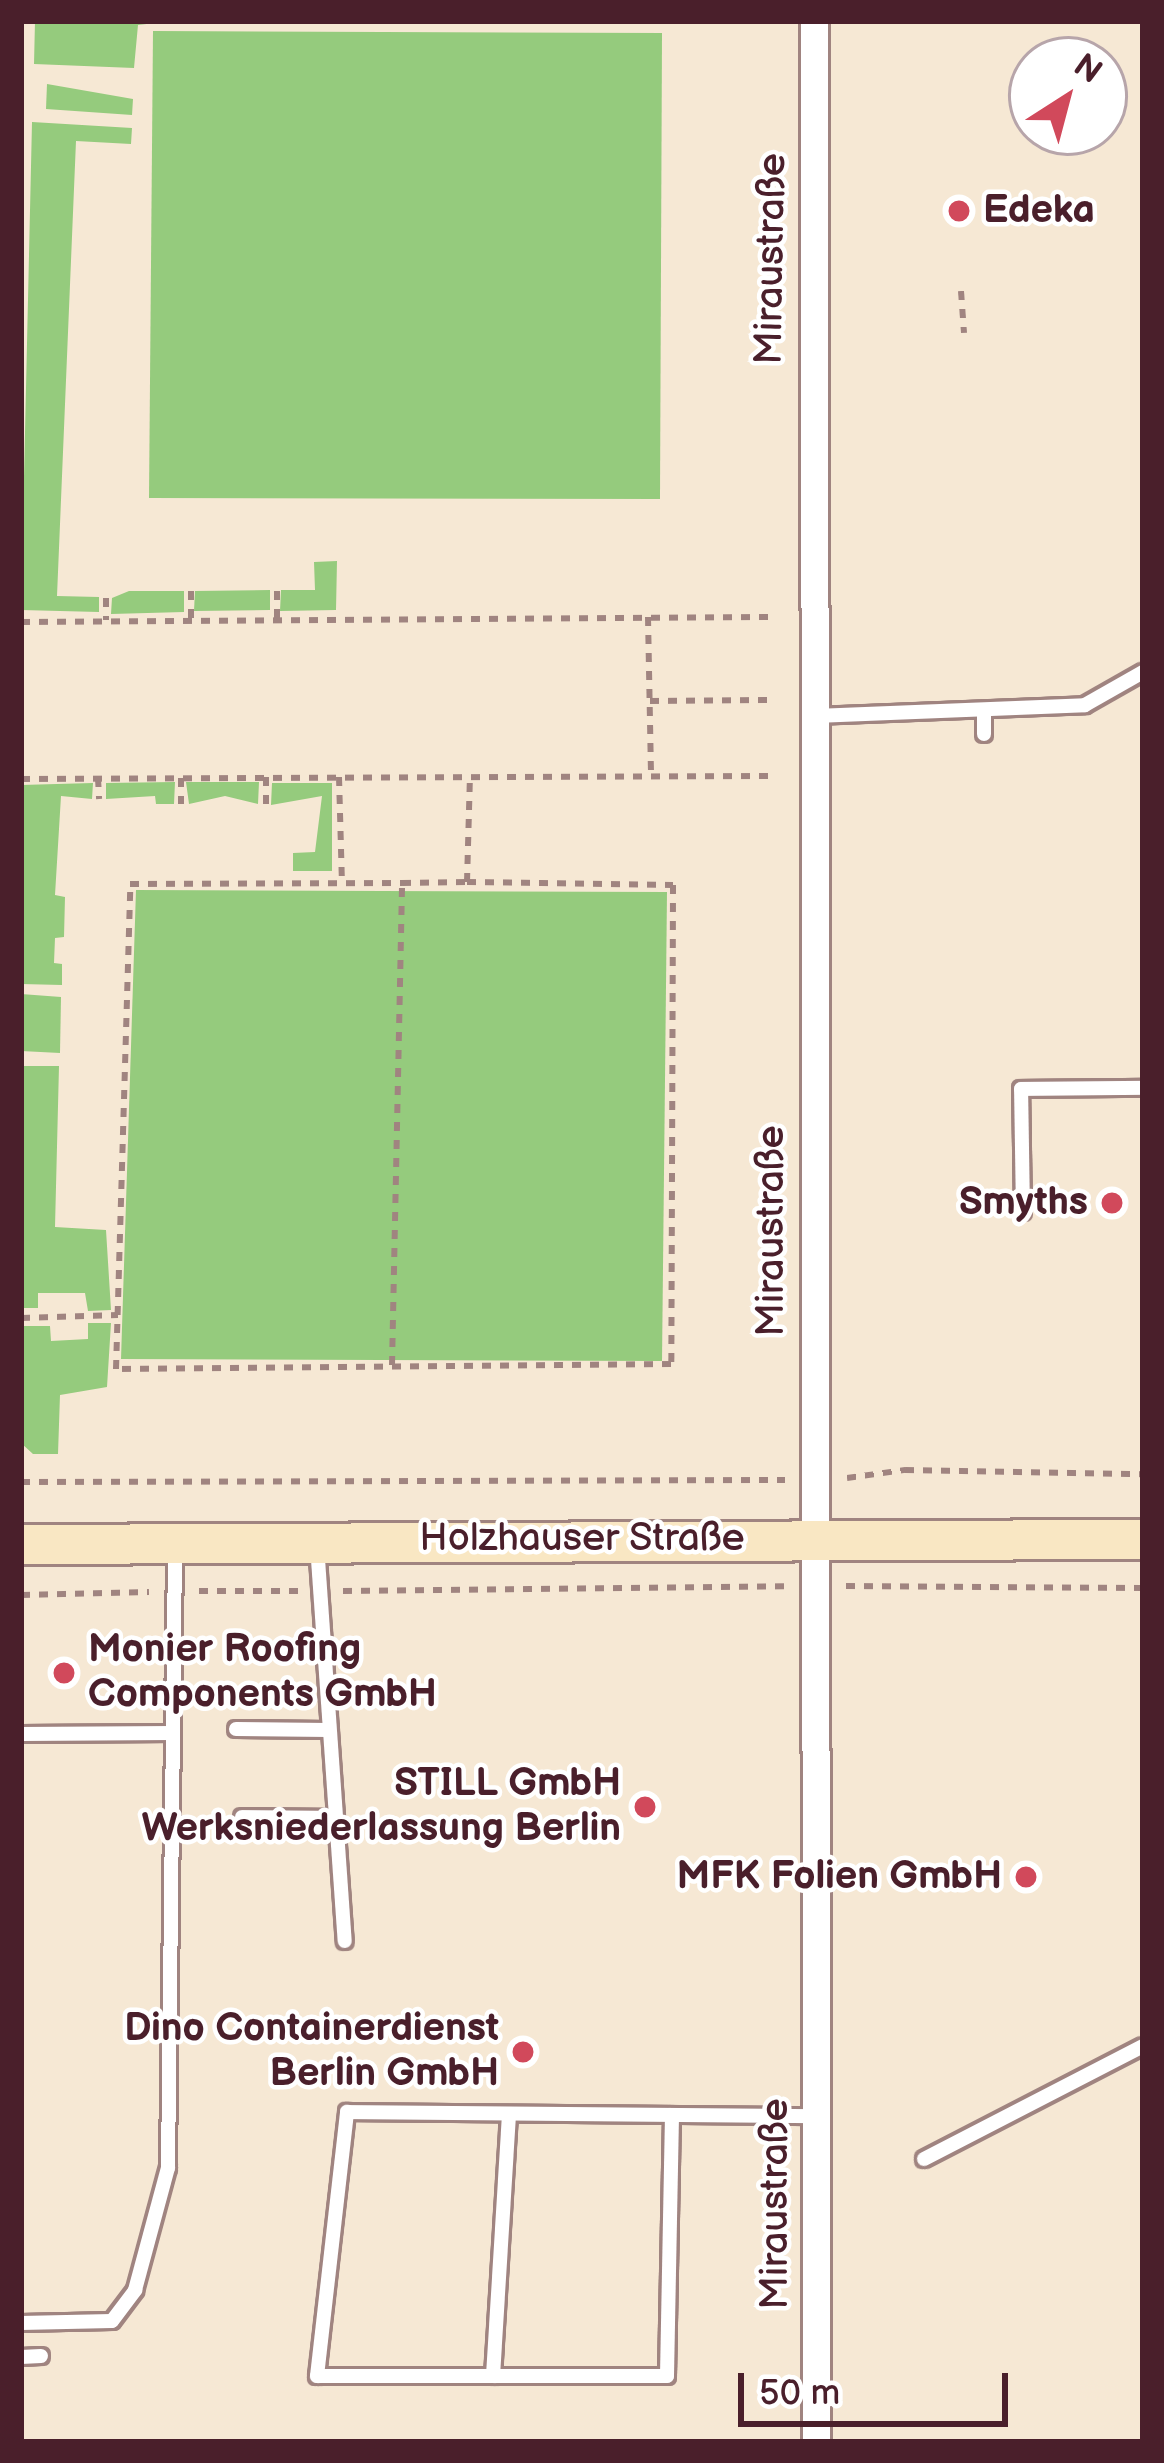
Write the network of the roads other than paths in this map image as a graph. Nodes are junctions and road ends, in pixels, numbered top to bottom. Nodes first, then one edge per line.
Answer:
1 (814, 21) edge
2 (1143, 673) edge
3 (984, 712) junction
4 (813, 716) junction
5 (984, 734) dead end
6 (1143, 1088) edge
7 (1023, 1212) dead end
8 (813, 1539) junction
9 (1143, 1539) edge
10 (317, 1540) junction
11 (175, 1541) junction
12 (21, 1544) edge
13 (236, 1729) dead end
14 (329, 1730) junction
15 (173, 1733) junction
16 (21, 1734) edge
17 (242, 1817) dead end
18 (336, 1818) junction
19 (346, 1941) dead end
20 (1143, 2046) edge
21 (508, 2114) junction
22 (672, 2115) junction
23 (814, 2116) junction
24 (924, 2159) dead end
25 (21, 2323) edge
26 (21, 2356) edge
27 (41, 2356) dead end
28 (493, 2376) junction
29 (816, 2442) edge

1 - 4 street, Miraustraße
2 - 3 lane
3 - 4 lane
3 - 5 lane
4 - 8 street, Miraustraße
6 - 7 lane
8 - 9 main road, Holzhauser Straße
8 - 10 main road, Holzhauser Straße
8 - 23 street, Miraustraße
10 - 11 main road, Holzhauser Straße
10 - 14 lane
11 - 12 main road, Holzhauser Straße
11 - 15 lane
13 - 14 lane
14 - 18 lane
15 - 16 lane
15 - 25 lane
17 - 18 lane
18 - 19 lane
20 - 24 lane
21 - 22 lane
21 - 28 lane
21 - 28 lane
22 - 23 lane
22 - 28 lane
23 - 29 street, Miraustraße
26 - 27 lane

